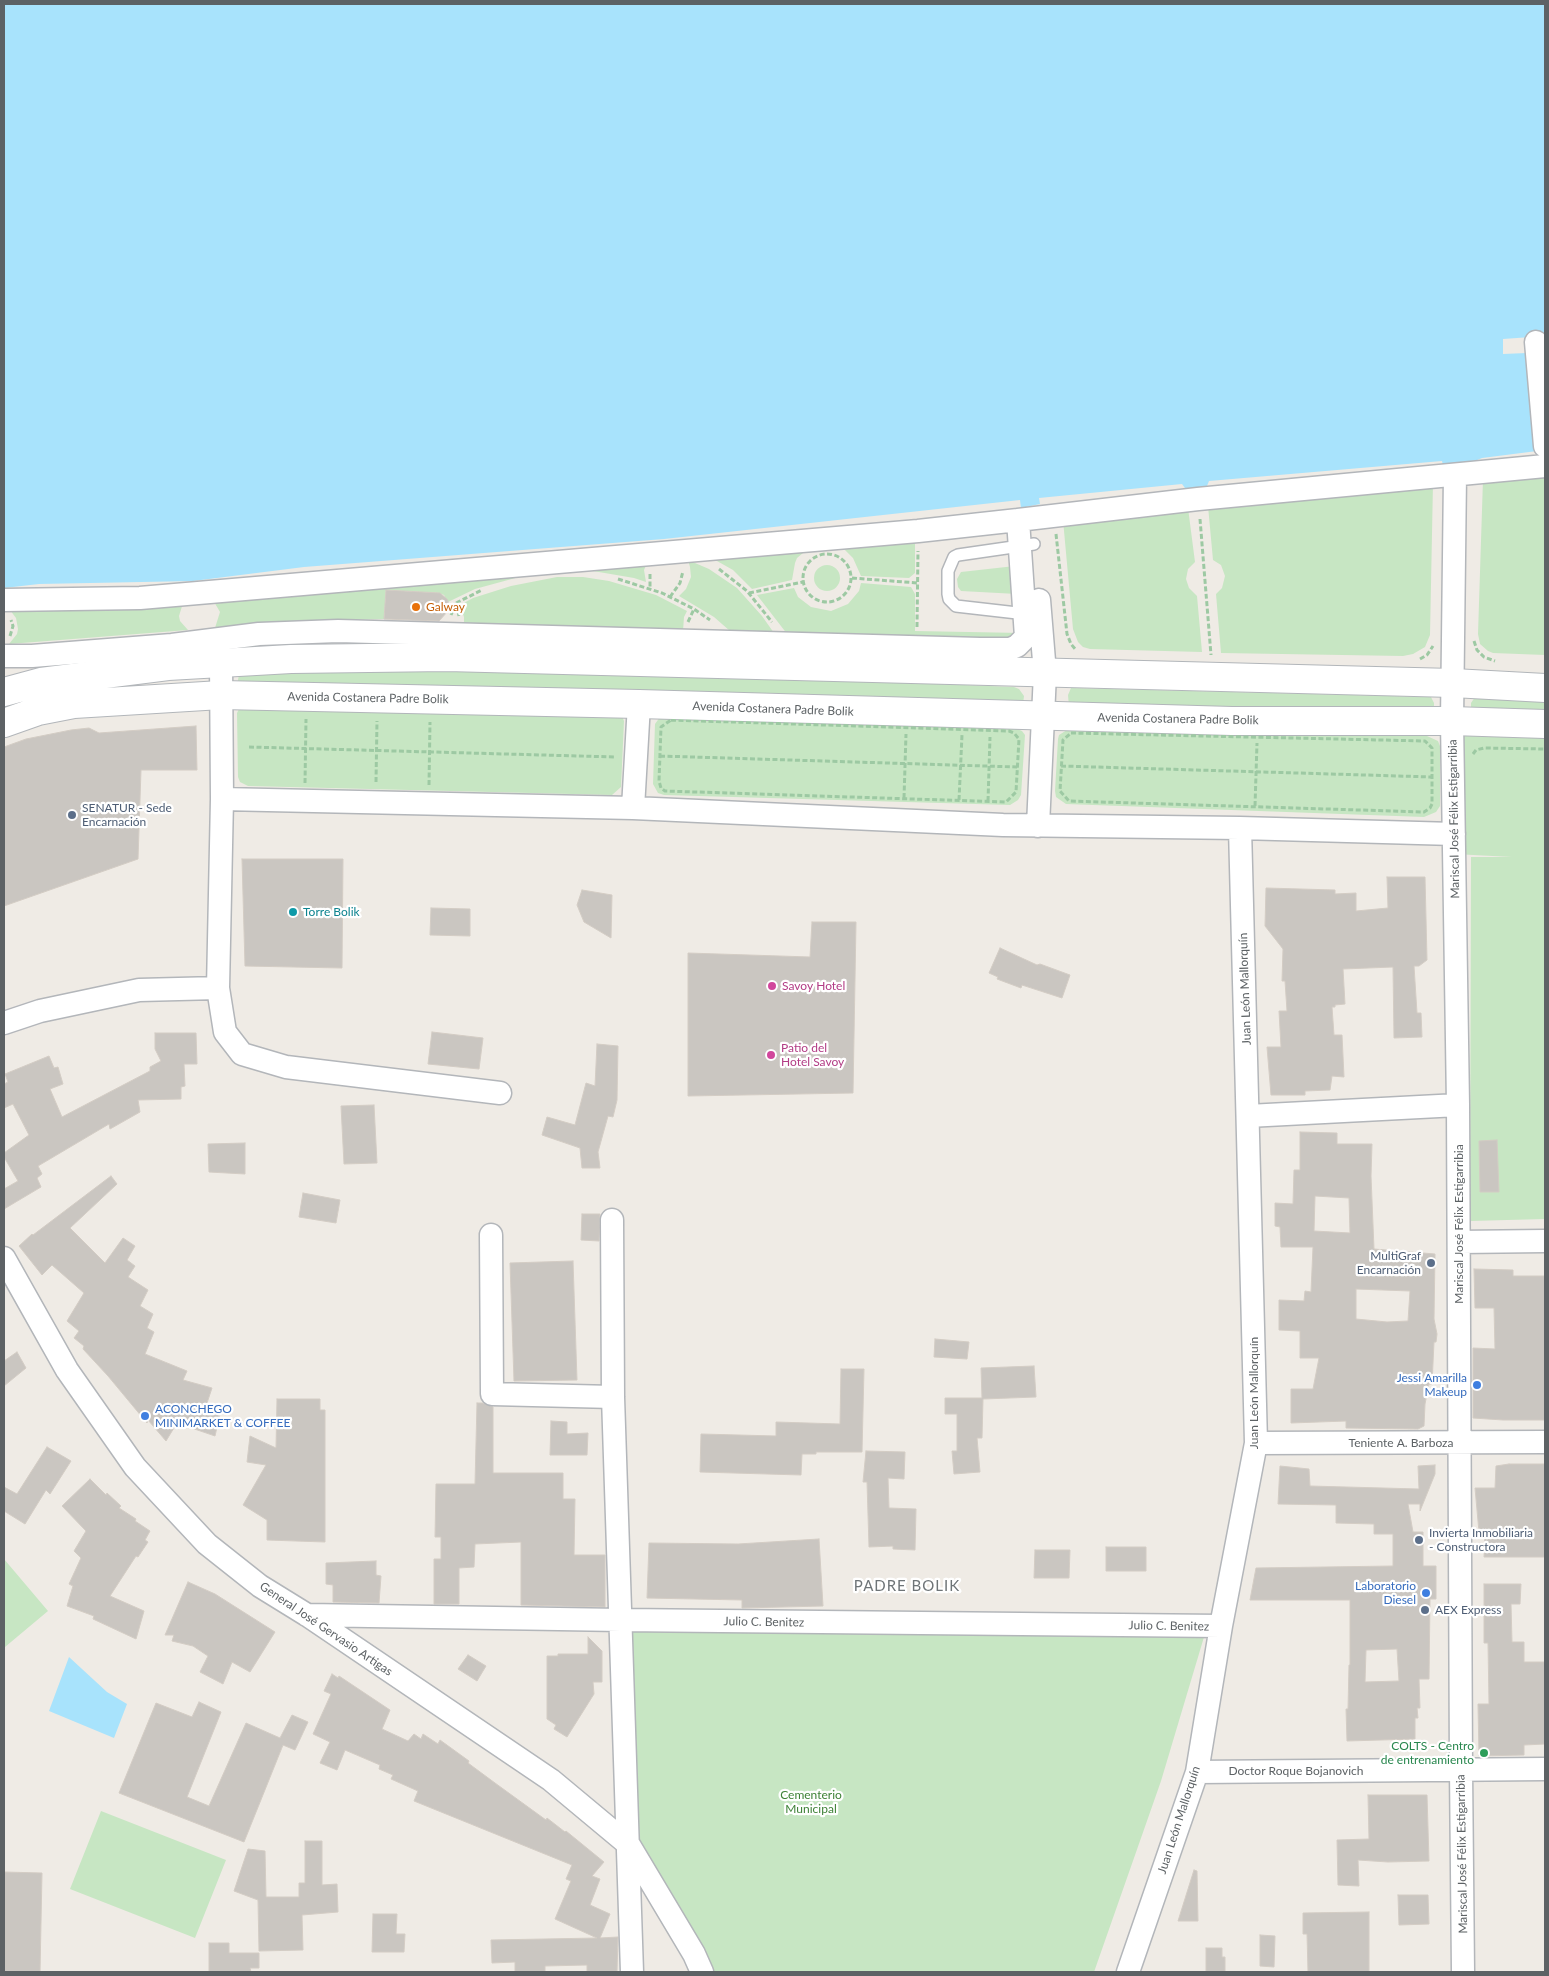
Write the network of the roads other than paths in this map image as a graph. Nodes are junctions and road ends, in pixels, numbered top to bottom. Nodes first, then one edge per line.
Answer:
1 (1536, 342) dead end
2 (1545, 446) edge
3 (1545, 466) edge
4 (1455, 471) junction
5 (1027, 515) junction
6 (1027, 545) junction
7 (5, 607) edge
8 (1032, 614) junction
9 (6, 647) edge
10 (221, 662) junction
11 (1045, 673) junction
12 (1453, 683) junction
13 (1545, 688) edge
14 (4, 692) edge
15 (221, 696) junction
16 (639, 704) junction
17 (1042, 716) junction
18 (1452, 721) junction
19 (4, 723) edge
20 (1545, 724) edge
21 (222, 799) junction
22 (633, 808) junction
23 (1038, 826) junction
24 (1240, 828) junction
25 (1454, 834) junction
26 (218, 988) junction
27 (4, 1022) edge
28 (500, 1093) dead end
29 (1458, 1105) junction
30 (1248, 1116) junction
31 (612, 1220) dead end
32 (491, 1235) dead end
33 (1545, 1241) edge
34 (1459, 1242) junction
35 (4, 1258) edge
36 (613, 1397) junction
37 (1545, 1442) edge
38 (1256, 1443) junction
39 (1459, 1444) junction
40 (307, 1614) junction
41 (621, 1620) junction
42 (1222, 1626) junction
43 (1545, 1769) edge
44 (1460, 1770) junction
45 (1197, 1772) junction
46 (629, 1845) junction
47 (632, 1972) edge
48 (702, 1972) edge
49 (1128, 1972) edge
50 (1464, 1972) edge

1 - 2 street
3 - 4 street
4 - 5 street
4 - 12 street, Mariscal José Félix Estigarribia
5 - 6 street
5 - 7 street
6 - 8 street
6 - 8 lane
8 - 9 street
8 - 11 street
10 - 11 main road
10 - 14 main road
10 - 15 street
11 - 12 main road
11 - 17 street
12 - 13 main road
12 - 18 street, Mariscal José Félix Estigarribia
15 - 16 main road, Avenida Costanera Padre Bolik
15 - 19 main road, Avenida Costanera Padre Bolik
15 - 21 street
16 - 17 main road, Avenida Costanera Padre Bolik
16 - 22 street
17 - 18 main road, Avenida Costanera Padre Bolik
17 - 23 street
18 - 20 main road, Avenida Costanera Padre Bolik
18 - 25 street, Mariscal José Félix Estigarribia
21 - 22 street
21 - 26 street
22 - 23 street
23 - 24 street
24 - 25 street
24 - 30 street, Juan León Mallorquín
25 - 29 street, Mariscal José Félix Estigarribia
26 - 27 street
26 - 28 street
29 - 30 street
29 - 34 street, Mariscal José Félix Estigarribia
30 - 38 street, Juan León Mallorquín
31 - 36 street
32 - 36 street
33 - 34 street
34 - 39 street, Mariscal José Félix Estigarribia
35 - 40 street, General José Gervasio Artigas
36 - 41 street
37 - 39 street, Teniente A. Barboza
38 - 39 street, Teniente A. Barboza
38 - 42 street, Juan León Mallorquín
39 - 44 street, Mariscal José Félix Estigarribia
40 - 41 street, Julio C. Benitez
40 - 46 street, General José Gervasio Artigas
41 - 42 street, Julio C. Benitez
41 - 46 street
42 - 45 street, Juan León Mallorquín
43 - 44 street, Doctor Roque Bojanovich
44 - 45 street, Doctor Roque Bojanovich
44 - 50 street, Mariscal José Félix Estigarribia
45 - 49 street, Juan León Mallorquín
46 - 47 street
46 - 48 street

